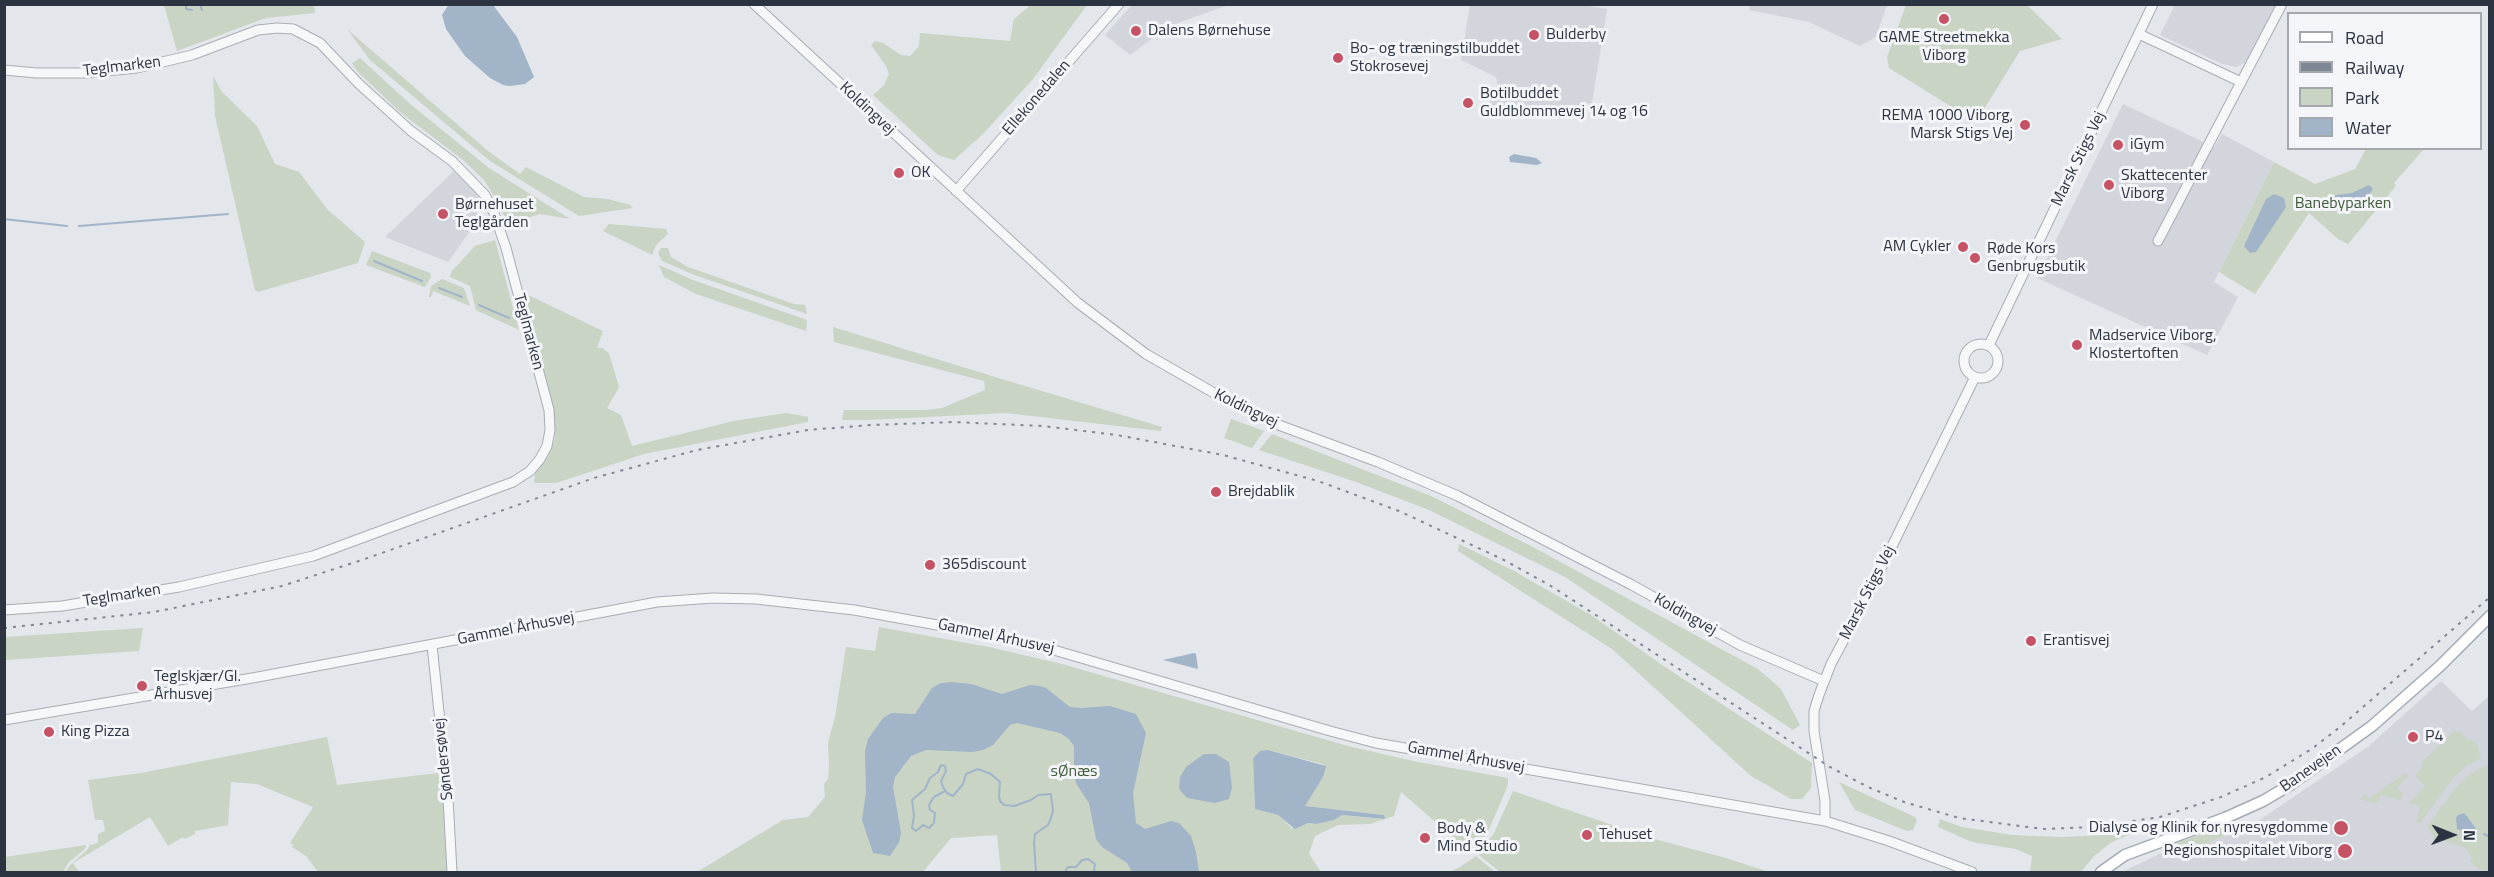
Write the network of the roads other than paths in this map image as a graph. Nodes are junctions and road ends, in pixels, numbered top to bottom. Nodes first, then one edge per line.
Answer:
1 (754, 4) edge
2 (1119, 4) edge
3 (2153, 4) edge
4 (2282, 4) edge
5 (2139, 34) junction
6 (4, 70) edge
7 (2241, 82) junction
8 (956, 191) junction
9 (2158, 241) dead end
10 (1989, 345) junction
11 (1975, 377) junction
12 (4, 610) edge
13 (2490, 616) edge
14 (432, 645) junction
15 (1824, 681) junction
16 (4, 720) edge
17 (1825, 820) junction
18 (452, 873) edge
19 (1972, 873) edge
20 (2101, 873) edge

1 - 8 street, Koldingvej
2 - 8 street, Ellekonedalen
3 - 5 street, Marsk Stigs Vej
4 - 7 street
5 - 7 street
5 - 10 street, Marsk Stigs Vej
6 - 12 street, Teglmarken
7 - 9 street
8 - 15 street, Koldingvej
10 - 11 street
10 - 11 street
11 - 15 street, Marsk Stigs Vej
13 - 20 main road, Banevejen
14 - 16 street, Gammel Århusvej
14 - 17 street, Gammel Århusvej
14 - 18 street, Søndersøvej
15 - 17 street, Marsk Stigs Vej
17 - 19 street, Gammel Århusvej

